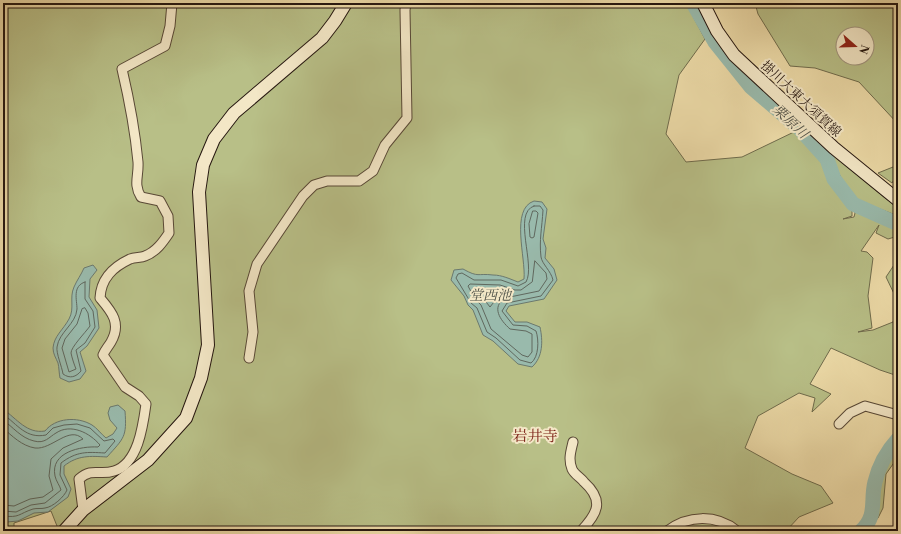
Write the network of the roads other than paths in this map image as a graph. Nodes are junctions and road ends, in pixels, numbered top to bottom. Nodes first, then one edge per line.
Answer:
1 (172, 3) edge
2 (346, 3) edge
3 (406, 3) edge
4 (703, 3) edge
5 (898, 200) edge
6 (249, 358) dead end
7 (898, 415) edge
8 (838, 424) dead end
9 (573, 442) dead end
10 (83, 510) junction
11 (64, 531) edge
12 (581, 531) edge
13 (667, 531) edge
14 (737, 531) edge

1 - 10 street
2 - 10 street
3 - 6 street
4 - 5 street, 掛川大東大須賀線
7 - 8 street
9 - 12 street
10 - 11 street
13 - 14 street

